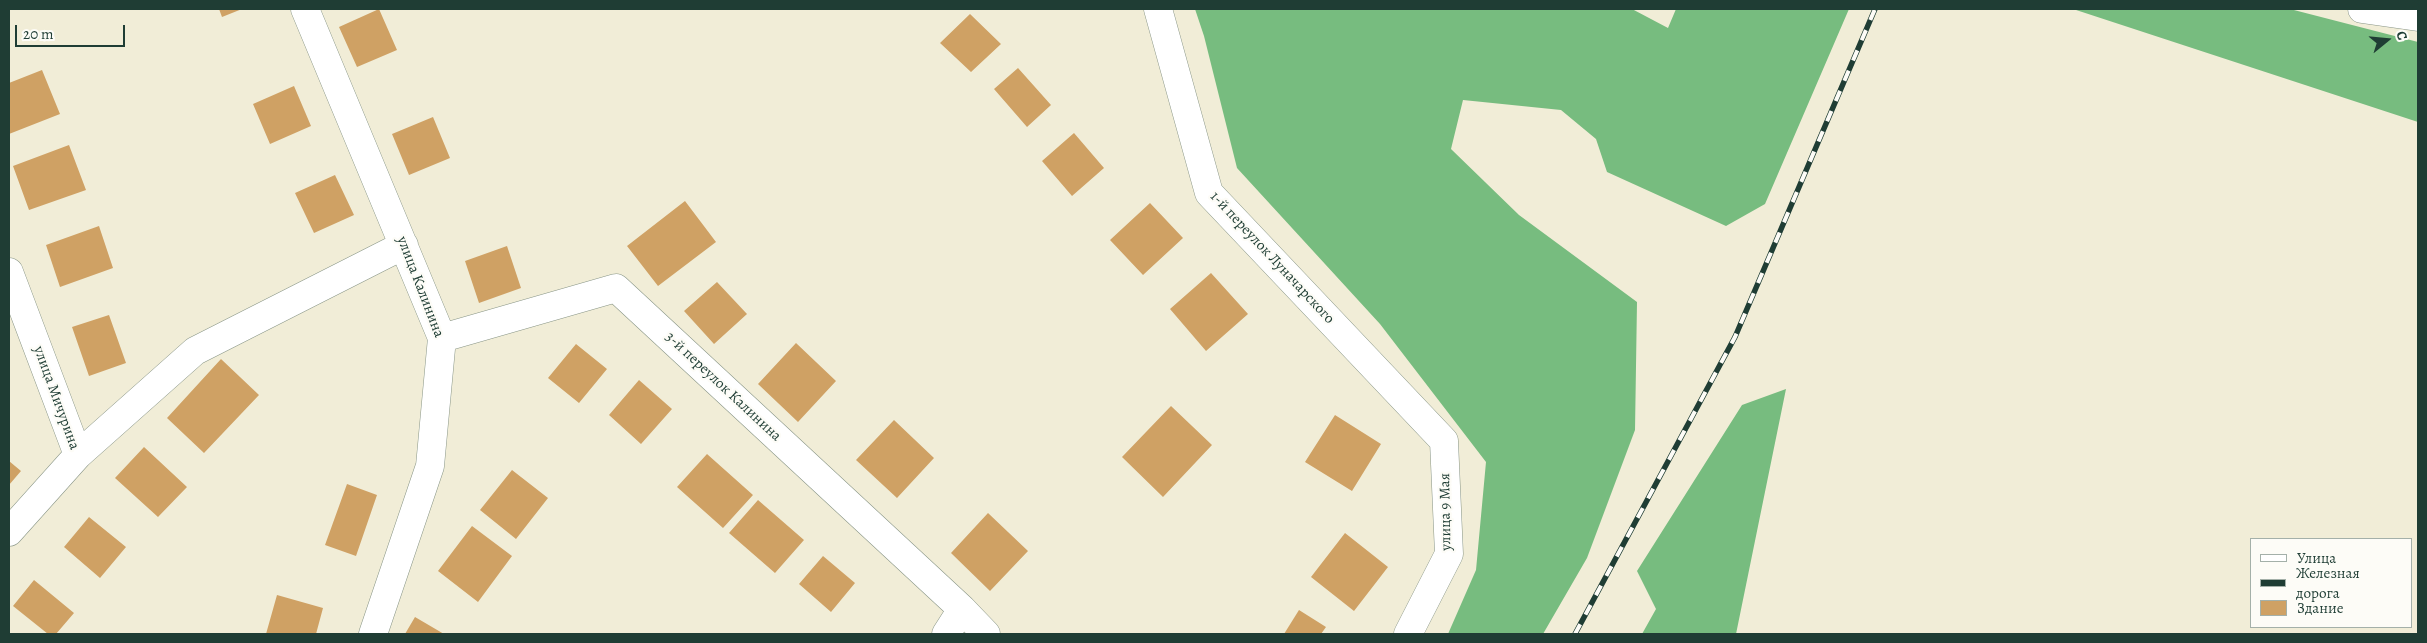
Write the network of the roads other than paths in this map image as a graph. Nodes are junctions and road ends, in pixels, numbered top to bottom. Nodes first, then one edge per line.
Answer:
1 (304, 9) edge
2 (1158, 9) edge
3 (2362, 9) edge
4 (2418, 17) edge
5 (404, 245) junction
6 (9, 272) edge
7 (442, 338) junction
8 (1444, 441) joint
9 (78, 455) junction
10 (9, 532) edge
11 (962, 609) junction
12 (373, 634) edge
13 (946, 634) edge
14 (986, 634) edge
15 (1408, 634) edge

1 - 5 street, улица Калинина
2 - 8 street, 1-й переулок Луначарского
3 - 4 street
5 - 7 street, улица Калинина
5 - 9 street
6 - 9 street, улица Мичурина
7 - 11 street, 3-й переулок Калинина
7 - 12 street, улица Калинина
8 - 15 street, улица 9 Мая
9 - 10 street, улица Мичурина
11 - 13 street
11 - 14 street, 3-й переулок Калинина

